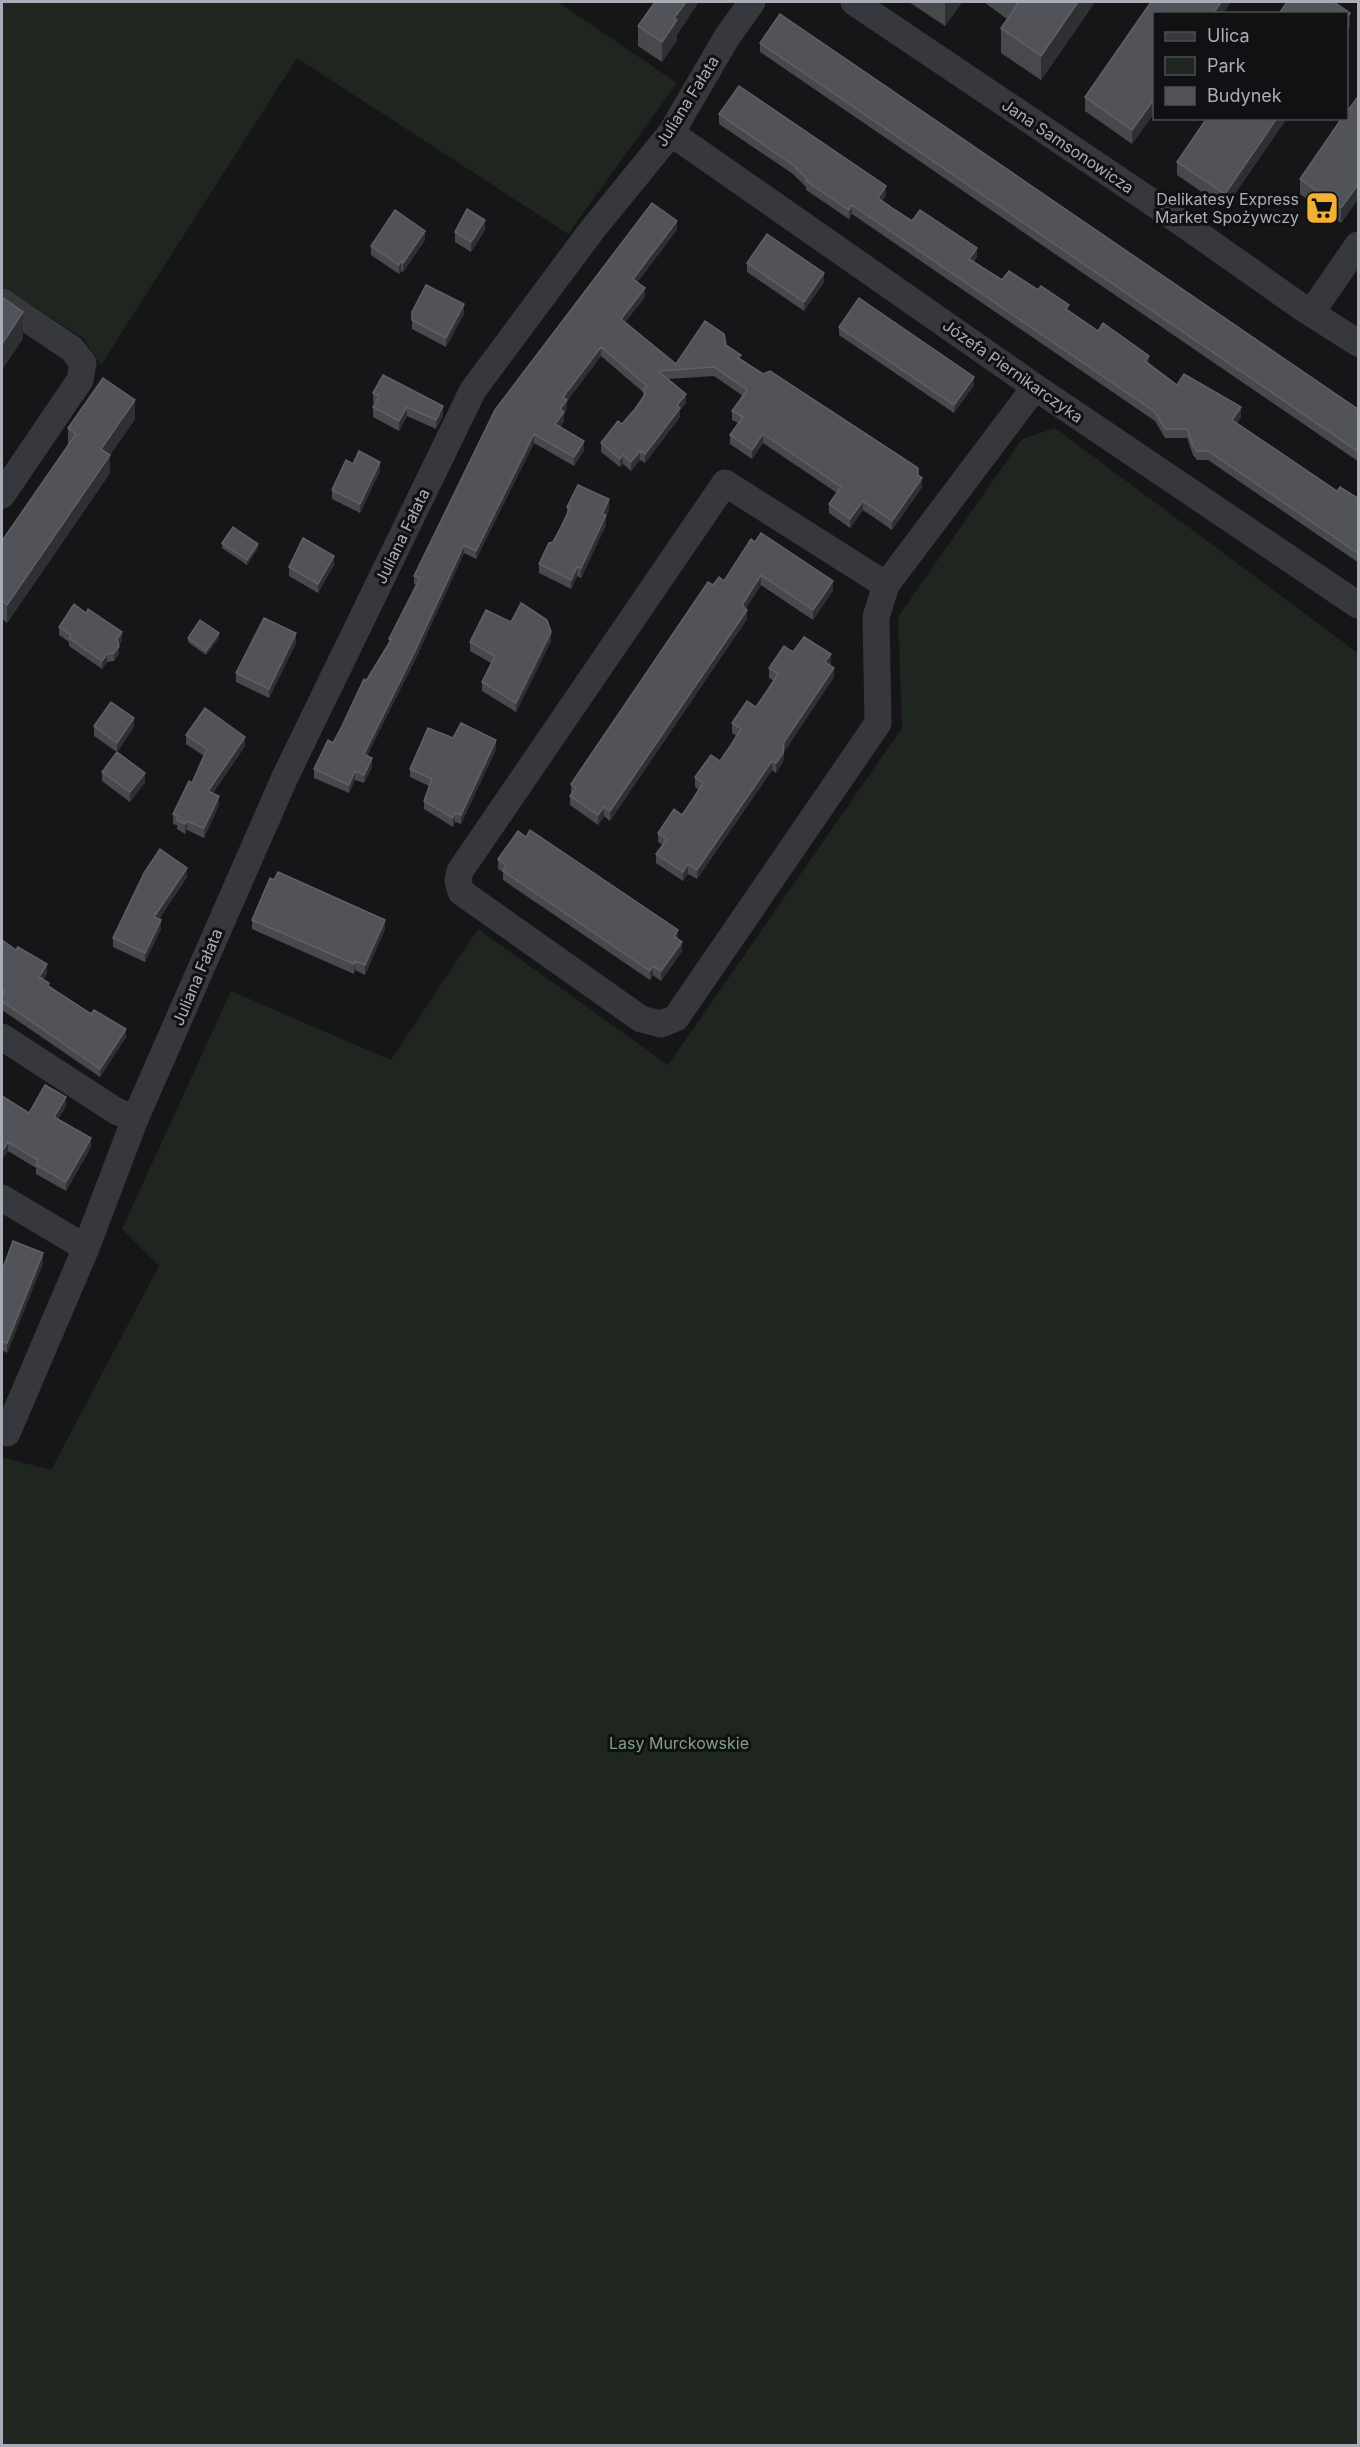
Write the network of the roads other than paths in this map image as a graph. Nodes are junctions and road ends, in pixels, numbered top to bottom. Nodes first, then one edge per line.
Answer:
1 (752, 2) edge
2 (854, 2) edge
3 (670, 133) junction
4 (1359, 245) edge
5 (2, 302) edge
6 (1311, 313) junction
7 (1359, 343) edge
8 (1035, 387) junction
9 (2, 495) edge
10 (886, 585) junction
11 (1359, 605) edge
12 (2, 1037) edge
13 (135, 1119) junction
14 (2, 1198) edge
15 (86, 1248) junction
16 (7, 1433) dead end

1 - 3 street, Juliana Fałata
2 - 6 street, Jana Samsonowicza
3 - 8 street, Józefa Piernikarczyka
3 - 13 street, Juliana Fałata
4 - 6 street
5 - 9 street
6 - 7 street, Jana Samsonowicza
8 - 10 street
8 - 11 street, Józefa Piernikarczyka
10 - 10 street
12 - 13 street
13 - 15 street, Juliana Fałata
14 - 15 street
15 - 16 street, Juliana Fałata

